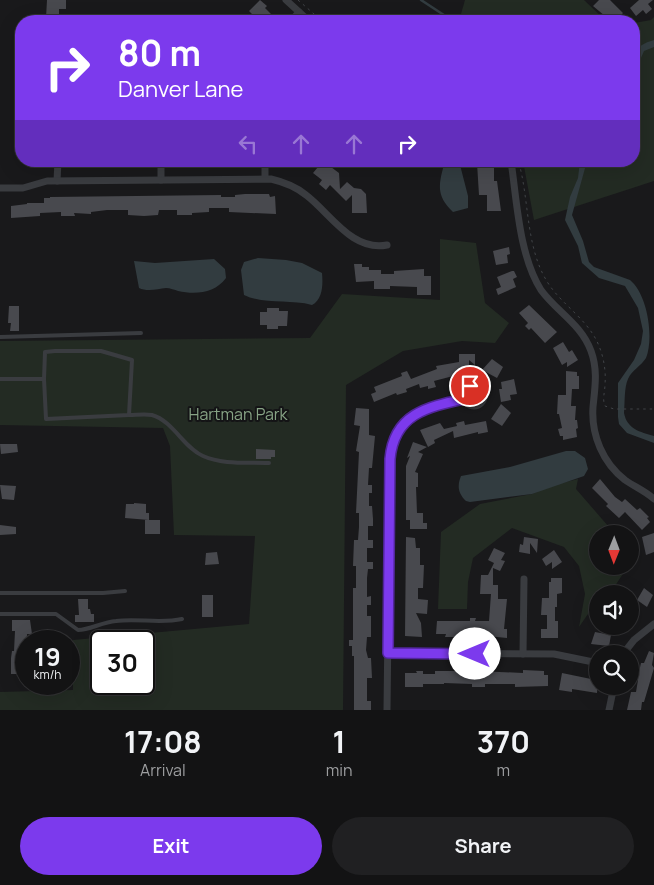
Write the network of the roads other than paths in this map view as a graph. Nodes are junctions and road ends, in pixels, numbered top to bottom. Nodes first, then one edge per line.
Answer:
1 (286, 0) edge
2 (299, 12) junction
3 (296, 15) edge
4 (302, 15) edge
5 (58, 167) edge
6 (161, 167) edge
7 (265, 167) edge
8 (512, 167) edge
9 (265, 178) junction
10 (161, 180) junction
11 (57, 181) junction
12 (0, 188) edge
13 (387, 244) dead end
14 (140, 332) dead end
15 (0, 337) edge
16 (0, 379) edge
17 (44, 379) junction
18 (464, 399) dead end
19 (129, 414) junction
20 (269, 463) dead end
21 (654, 498) edge
22 (524, 579) dead end
23 (125, 591) dead end
24 (0, 593) edge
25 (0, 614) edge
26 (182, 619) dead end
27 (654, 624) edge
28 (630, 645) edge
29 (388, 653) junction
30 (523, 654) junction
31 (589, 661) edge
32 (612, 695) edge
33 (387, 710) edge
34 (609, 710) edge

1 - 2 street
2 - 3 street
2 - 4 street
5 - 11 street
6 - 10 street
7 - 9 street
8 - 21 street
9 - 10 street
9 - 13 street
10 - 11 street
11 - 12 street
14 - 15 lane
16 - 17 lane
17 - 19 lane
17 - 19 lane
18 - 29 street
19 - 20 lane
22 - 30 street
23 - 24 lane
25 - 26 lane
27 - 28 street
29 - 30 street
29 - 33 street
30 - 31 street
32 - 34 street

